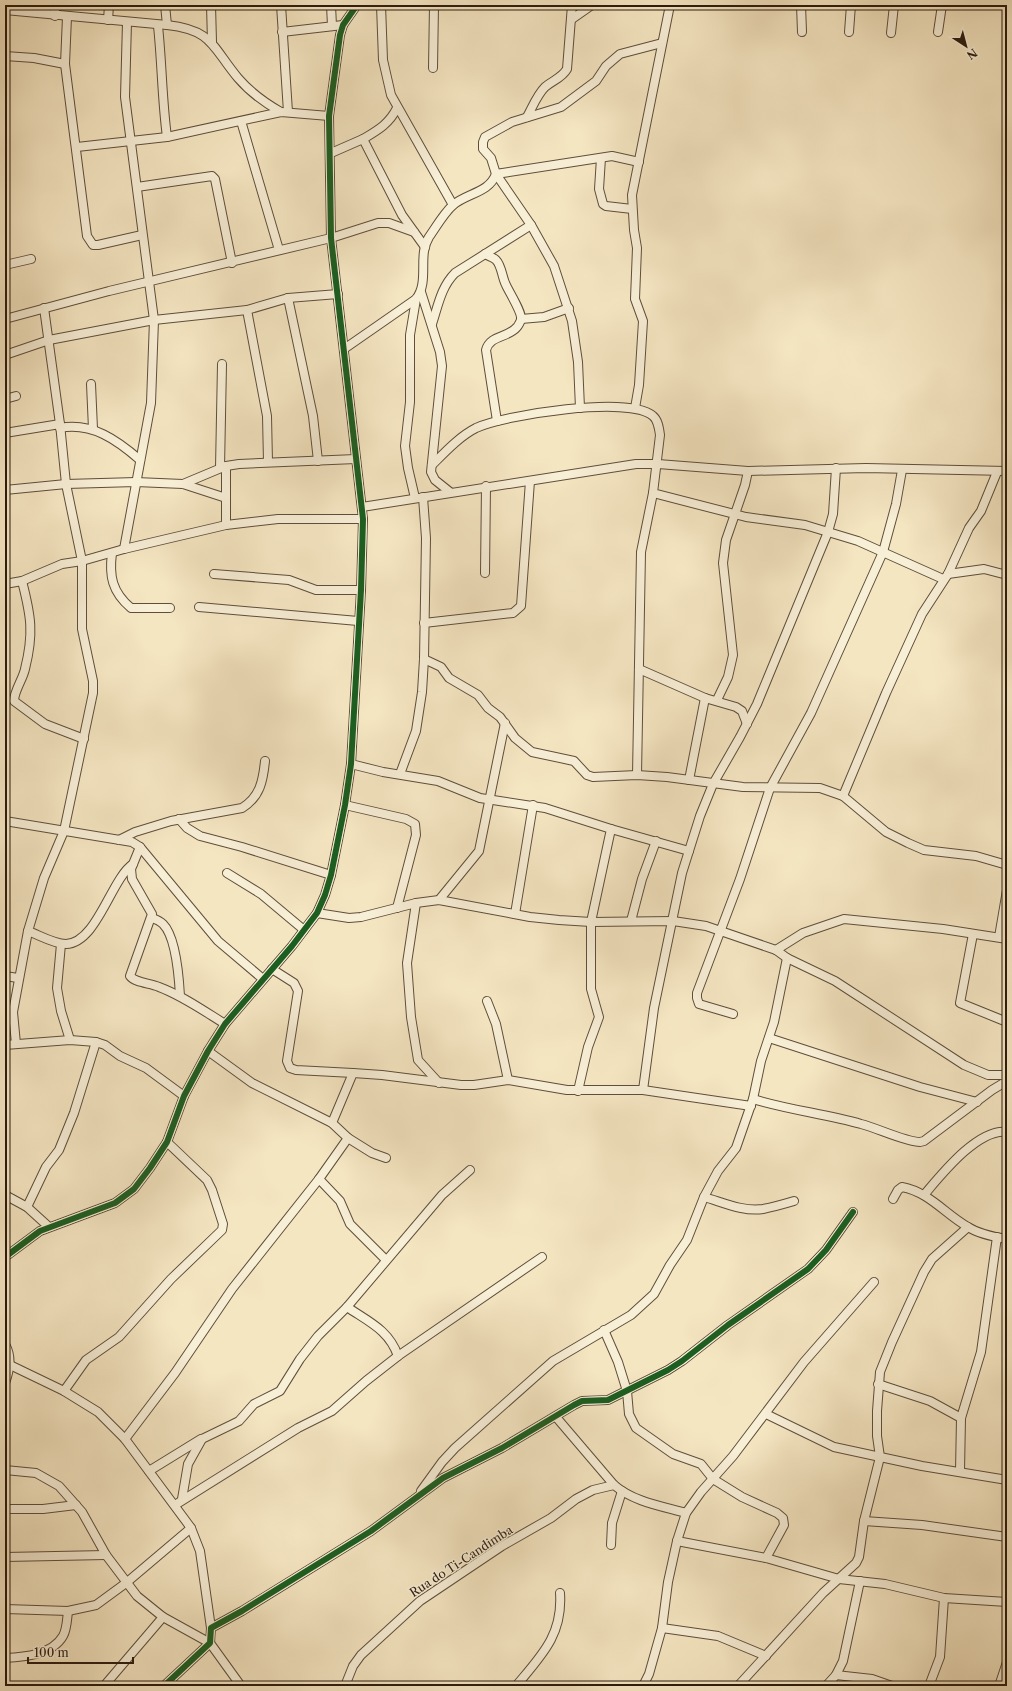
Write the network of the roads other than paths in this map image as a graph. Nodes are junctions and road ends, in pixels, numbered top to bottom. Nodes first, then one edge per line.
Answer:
1 (55, 5) edge
2 (109, 5) edge
3 (165, 5) edge
4 (211, 5) edge
5 (281, 5) edge
6 (331, 5) edge
7 (357, 5) edge
8 (381, 5) edge
9 (434, 5) edge
10 (572, 5) edge
11 (592, 5) edge
12 (670, 5) edge
13 (801, 5) edge
14 (851, 5) edge
15 (894, 5) edge
16 (942, 5) edge
17 (5, 10) edge
18 (55, 16) junction
19 (67, 17) junction
20 (572, 19) junction
21 (108, 20) junction
22 (127, 22) junction
23 (167, 25) junction
24 (343, 25) junction
25 (158, 26) junction
26 (332, 26) junction
27 (282, 32) junction
28 (802, 32) dead end
29 (849, 32) dead end
30 (938, 32) dead end
31 (890, 33) dead end
32 (212, 42) junction
33 (662, 42) junction
34 (5, 56) edge
35 (65, 64) junction
36 (433, 68) dead end
37 (397, 108) junction
38 (284, 112) junction
39 (329, 116) junction
40 (527, 117) junction
41 (241, 121) junction
42 (167, 137) junction
43 (363, 139) junction
44 (130, 141) junction
45 (77, 147) junction
46 (331, 152) junction
47 (601, 158) junction
48 (639, 162) junction
49 (496, 174) junction
50 (137, 187) junction
51 (453, 205) junction
52 (632, 209) junction
53 (531, 225) junction
54 (414, 232) junction
55 (142, 235) junction
56 (331, 238) junction
57 (425, 247) junction
58 (278, 250) junction
59 (485, 254) junction
60 (31, 259) dead end
61 (232, 263) junction
62 (5, 265) edge
63 (150, 282) junction
64 (338, 294) junction
65 (418, 295) junction
66 (288, 298) junction
67 (44, 308) junction
68 (569, 308) junction
69 (248, 310) junction
70 (5, 319) edge
71 (521, 319) junction
72 (154, 320) junction
73 (432, 325) junction
74 (49, 340) junction
75 (344, 349) junction
76 (5, 355) edge
77 (222, 364) dead end
78 (91, 384) dead end
79 (16, 396) dead end
80 (5, 399) edge
81 (580, 408) junction
82 (635, 408) junction
83 (497, 421) junction
84 (60, 426) junction
85 (93, 429) junction
86 (5, 433) edge
87 (356, 459) junction
88 (140, 460) junction
89 (318, 461) junction
90 (268, 462) junction
91 (658, 464) junction
92 (432, 465) junction
93 (223, 467) junction
94 (836, 468) junction
95 (902, 470) junction
96 (748, 471) junction
97 (997, 472) junction
98 (1007, 472) edge
99 (530, 481) junction
100 (136, 482) junction
101 (66, 484) junction
102 (183, 484) junction
103 (486, 486) junction
104 (5, 490) edge
105 (450, 492) junction
106 (653, 493) junction
107 (226, 498) junction
108 (419, 498) junction
109 (362, 507) junction
110 (735, 514) junction
111 (363, 519) junction
112 (226, 525) junction
113 (828, 532) junction
114 (124, 549) junction
115 (883, 552) junction
116 (112, 553) junction
117 (82, 561) junction
118 (486, 573) dead end
119 (214, 574) dead end
120 (1007, 575) edge
121 (945, 577) junction
122 (22, 581) junction
123 (5, 584) edge
124 (361, 590) junction
125 (199, 607) dead end
126 (170, 608) dead end
127 (358, 621) junction
128 (424, 623) junction
129 (424, 659) junction
130 (639, 669) junction
131 (705, 698) junction
132 (717, 700) junction
133 (505, 723) junction
134 (747, 724) junction
135 (84, 738) junction
136 (265, 761) dead end
137 (351, 764) junction
138 (400, 774) junction
139 (637, 775) junction
140 (689, 780) junction
141 (713, 784) junction
142 (770, 788) junction
143 (842, 796) junction
144 (490, 800) junction
145 (345, 805) junction
146 (533, 805) junction
147 (179, 819) junction
148 (5, 820) edge
149 (611, 829) junction
150 (64, 831) junction
151 (656, 840) junction
152 (119, 841) junction
153 (140, 847) junction
154 (689, 851) junction
155 (133, 864) junction
156 (1007, 866) edge
157 (227, 873) dead end
158 (331, 875) junction
159 (1007, 890) edge
160 (439, 900) junction
161 (416, 903) junction
162 (396, 908) junction
163 (317, 913) junction
164 (515, 914) junction
165 (152, 918) junction
166 (631, 921) junction
167 (673, 921) junction
168 (591, 922) junction
169 (304, 930) junction
170 (720, 930) junction
171 (28, 931) junction
172 (973, 934) junction
173 (1003, 938) edge
174 (61, 944) junction
175 (776, 950) junction
176 (787, 958) junction
177 (272, 970) junction
178 (5, 976) edge
179 (18, 978) junction
180 (263, 979) junction
181 (180, 996) junction
182 (487, 1001) dead end
183 (733, 1014) dead end
184 (1007, 1022) edge
185 (225, 1024) junction
186 (769, 1038) junction
187 (70, 1040) junction
188 (96, 1042) junction
189 (16, 1044) junction
190 (5, 1045) edge
191 (208, 1051) junction
192 (353, 1074) junction
193 (1007, 1075) edge
194 (508, 1080) junction
195 (1007, 1081) edge
196 (439, 1083) junction
197 (643, 1090) junction
198 (578, 1091) junction
199 (184, 1096) junction
200 (977, 1102) junction
201 (752, 1103) junction
202 (332, 1123) junction
203 (1007, 1132) edge
204 (348, 1138) junction
205 (167, 1142) junction
206 (386, 1158) dead end
207 (470, 1170) dead end
208 (319, 1180) junction
209 (924, 1195) junction
210 (5, 1196) edge
211 (704, 1197) junction
212 (894, 1199) dead end
213 (794, 1202) dead end
214 (27, 1207) junction
215 (853, 1212) dead end
216 (49, 1227) junction
217 (968, 1228) junction
218 (997, 1237) junction
219 (1007, 1239) edge
220 (5, 1257) edge
221 (542, 1258) dead end
222 (386, 1260) junction
223 (874, 1282) dead end
224 (347, 1307) junction
225 (604, 1330) junction
226 (5, 1344) edge
227 (398, 1356) junction
228 (10, 1365) junction
229 (5, 1383) edge
230 (878, 1384) junction
231 (64, 1391) junction
232 (627, 1391) junction
233 (766, 1414) junction
234 (556, 1417) junction
235 (961, 1418) junction
236 (125, 1439) junction
237 (202, 1439) junction
238 (880, 1457) junction
239 (5, 1470) edge
240 (149, 1471) junction
241 (960, 1471) junction
242 (713, 1479) junction
243 (1007, 1480) edge
244 (614, 1484) junction
245 (622, 1491) junction
246 (417, 1496) junction
247 (182, 1499) junction
248 (76, 1505) junction
249 (175, 1505) junction
250 (5, 1509) edge
251 (686, 1513) junction
252 (864, 1520) junction
253 (191, 1528) junction
254 (1007, 1536) edge
255 (676, 1541) junction
256 (611, 1544) dead end
257 (106, 1555) junction
258 (5, 1557) edge
259 (766, 1558) junction
260 (839, 1579) junction
261 (860, 1581) junction
262 (126, 1583) junction
263 (560, 1593) dead end
264 (944, 1598) junction
265 (1007, 1602) edge
266 (5, 1609) edge
267 (68, 1611) junction
268 (163, 1617) junction
269 (211, 1628) junction
270 (662, 1628) junction
271 (210, 1643) junction
272 (766, 1656) junction
273 (5, 1658) edge
274 (1007, 1662) edge
275 (836, 1675) junction
276 (104, 1686) edge
277 (164, 1686) edge
278 (241, 1686) edge
279 (345, 1686) edge
280 (516, 1686) edge
281 (643, 1686) edge
282 (738, 1686) edge
283 (826, 1686) edge
284 (892, 1686) edge
285 (929, 1686) edge
286 (999, 1686) edge

1 - 18 street
2 - 21 street
3 - 23 street
4 - 32 street
5 - 27 street
6 - 26 street
7 - 24 street
8 - 37 street
9 - 36 street
10 - 20 street
11 - 20 street
12 - 33 street
13 - 28 street
14 - 29 street
15 - 31 street
16 - 30 street
17 - 18 street
18 - 19 street
19 - 21 street
19 - 35 street
20 - 40 street
21 - 22 street
22 - 25 street
22 - 44 street
23 - 25 street
23 - 32 street
24 - 26 street
24 - 39 street
25 - 42 street
26 - 27 street
27 - 38 street
32 - 38 street
33 - 40 street
33 - 48 street
34 - 35 street
35 - 45 street
37 - 43 street
37 - 51 street
38 - 39 street
38 - 41 street
39 - 46 street
40 - 49 street
41 - 42 street
41 - 58 street
42 - 44 street
43 - 46 street
43 - 54 street
44 - 45 street
44 - 50 street
45 - 55 street
46 - 56 street
47 - 48 street
47 - 49 street
47 - 52 street
48 - 52 street
49 - 51 street
49 - 53 street
50 - 55 street
50 - 61 street
51 - 57 street
52 - 82 street
53 - 59 street
53 - 68 street
54 - 56 street
54 - 57 street
55 - 63 street
56 - 58 street
56 - 64 street
57 - 65 street
58 - 61 street
59 - 71 street
59 - 73 street
60 - 62 street
61 - 63 street
63 - 67 street
63 - 72 street
64 - 66 street
64 - 75 street
65 - 73 street
65 - 75 street
65 - 108 street
66 - 69 street
66 - 89 street
67 - 70 street
67 - 74 street
68 - 71 street
68 - 81 street
69 - 72 street
69 - 90 street
71 - 83 street
72 - 74 street
72 - 88 street
73 - 92 street
74 - 76 street
74 - 84 street
75 - 87 street
77 - 93 street
78 - 85 street
79 - 80 street
81 - 82 street
81 - 83 street
82 - 91 street
83 - 92 street
84 - 85 street
84 - 86 street
84 - 101 street
85 - 88 street
87 - 89 street
87 - 109 street
88 - 100 street
89 - 90 street
90 - 93 street
91 - 96 street
91 - 99 street
91 - 106 street
92 - 105 street
93 - 102 street
93 - 107 street
94 - 95 street
94 - 96 street
94 - 113 street
95 - 97 street
95 - 115 street
96 - 110 street
97 - 98 street
97 - 121 street
99 - 103 street
99 - 128 street
100 - 101 street
100 - 102 street
100 - 114 street
101 - 104 street
101 - 117 street
102 - 107 street
103 - 105 street
103 - 118 street
105 - 108 street
106 - 110 street
106 - 130 street
107 - 112 street
108 - 109 street
108 - 128 street
109 - 111 street
110 - 113 street
110 - 132 street
111 - 112 street
111 - 124 street
112 - 114 street
113 - 115 street
113 - 134 street
114 - 116 street
115 - 121 street
115 - 142 street
116 - 117 street
116 - 126 street
117 - 122 street
117 - 135 street
119 - 124 street
120 - 121 street
121 - 143 street
122 - 123 street
122 - 135 street
124 - 127 street
125 - 127 street
127 - 137 street
128 - 129 street
129 - 133 street
129 - 138 street
130 - 131 street
130 - 139 street
131 - 132 street
131 - 140 street
132 - 134 street
133 - 139 street
133 - 144 street
134 - 141 street
135 - 150 street
136 - 147 street
137 - 138 street
137 - 145 street
138 - 144 street
139 - 140 street
140 - 141 street
141 - 142 street
141 - 154 street
142 - 143 street
142 - 170 street
143 - 156 street
144 - 146 street
144 - 160 street
145 - 158 street
145 - 162 street
146 - 149 street
146 - 164 street
147 - 152 street
147 - 158 street
148 - 150 street
149 - 151 street
149 - 168 street
150 - 152 street
150 - 171 street
151 - 154 street
151 - 166 street
152 - 153 street
153 - 155 street
153 - 180 street
154 - 167 street
155 - 165 street
155 - 174 street
157 - 169 street
158 - 163 street
159 - 173 street
160 - 161 street
160 - 164 street
161 - 162 street
161 - 196 street
162 - 163 street
163 - 169 street
164 - 168 street
165 - 181 street
165 - 181 street
166 - 167 street
166 - 168 street
167 - 170 street
167 - 197 street
168 - 198 street
169 - 177 street
170 - 175 street
170 - 183 street
171 - 174 street
171 - 179 street
172 - 173 street
172 - 175 street
172 - 184 street
174 - 187 street
175 - 176 street
176 - 186 street
176 - 193 street
177 - 180 street
177 - 192 street
178 - 179 street
179 - 189 street
180 - 185 street
181 - 185 street
182 - 194 street
185 - 191 street
186 - 200 street
186 - 201 street
187 - 188 street
187 - 189 street
188 - 199 street
188 - 214 street
189 - 190 street
191 - 199 street
191 - 202 street
192 - 196 street
192 - 202 street
194 - 196 street
194 - 198 street
195 - 200 street
197 - 198 street
197 - 201 street
199 - 205 street
200 - 201 street
201 - 211 street
202 - 204 street
203 - 209 street
204 - 206 street
204 - 208 street
205 - 216 street
205 - 231 street
207 - 222 street
208 - 222 street
208 - 236 street
209 - 212 street
209 - 217 street
210 - 214 street
211 - 213 street
211 - 225 street
214 - 216 street
215 - 232 street
216 - 220 street
217 - 218 street
217 - 230 street
218 - 219 street
218 - 235 street
221 - 227 street
222 - 224 street
223 - 233 street
224 - 227 street
224 - 237 street
225 - 232 street
225 - 246 street
226 - 228 street
227 - 247 street
228 - 229 street
228 - 231 street
230 - 235 street
230 - 238 street
231 - 236 street
232 - 234 street
232 - 242 street
233 - 238 street
233 - 242 street
234 - 244 street
234 - 246 street
235 - 241 street
236 - 240 street
237 - 240 street
237 - 247 street
238 - 241 street
238 - 252 street
239 - 248 street
240 - 249 street
241 - 243 street
242 - 251 street
242 - 259 street
244 - 245 street
244 - 279 street, Rua do Ti-Candimba
245 - 251 street
245 - 256 street
246 - 269 street
247 - 249 street
248 - 250 street
248 - 257 street
249 - 253 street
251 - 255 street
252 - 254 street
252 - 260 street
253 - 262 street
253 - 269 street
255 - 259 street
255 - 270 street
257 - 258 street
257 - 262 street
259 - 260 street
260 - 261 street
260 - 272 street
261 - 264 street
261 - 275 street
262 - 267 street
262 - 268 street
263 - 280 street
264 - 265 street
264 - 285 street
266 - 267 street
267 - 273 street
268 - 271 street
268 - 276 street
269 - 271 street
270 - 272 street
270 - 281 street
271 - 277 street
271 - 278 street
272 - 282 street
274 - 286 street
275 - 283 street
275 - 284 street

